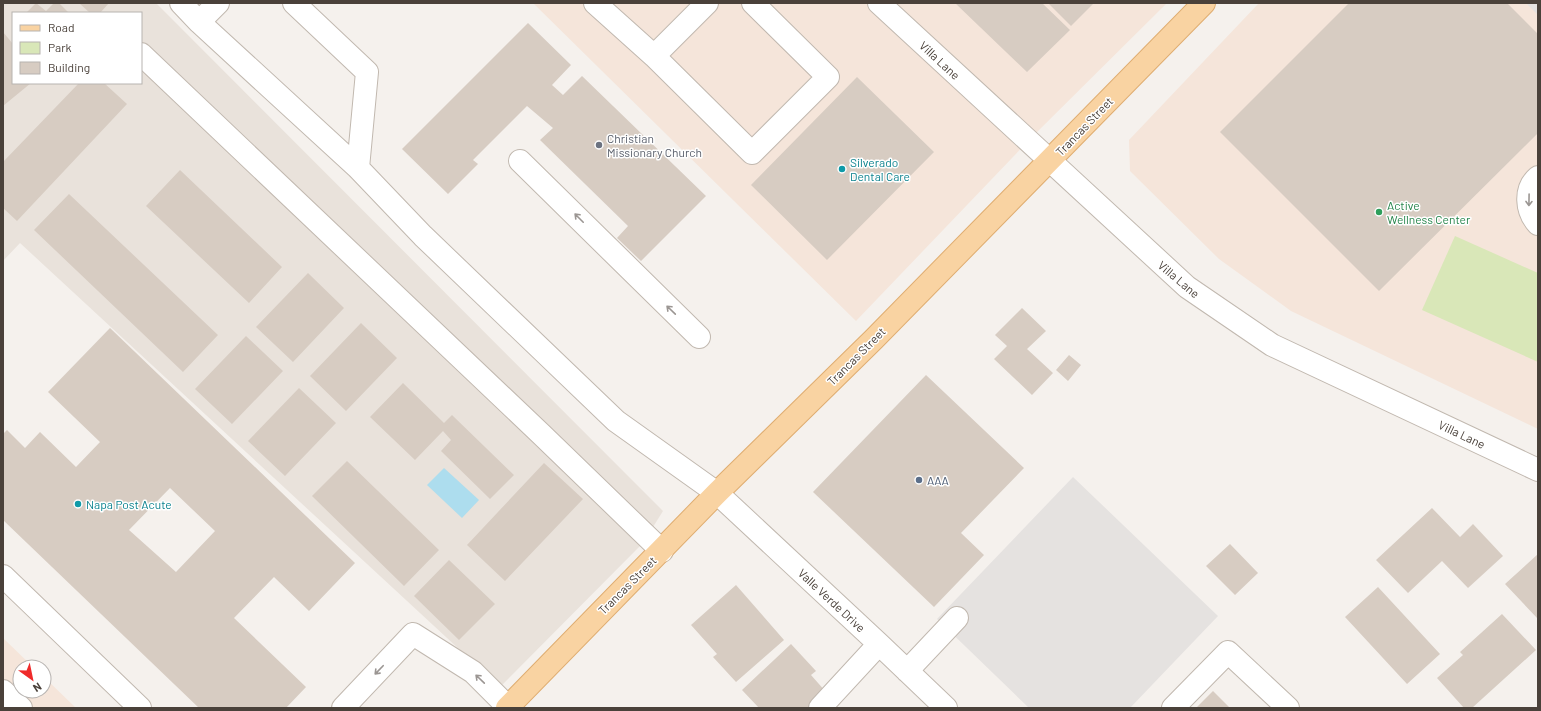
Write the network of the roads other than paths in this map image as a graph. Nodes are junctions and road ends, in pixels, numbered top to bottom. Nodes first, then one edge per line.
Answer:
1 (181, 3) edge
2 (218, 3) edge
3 (294, 3) edge
4 (595, 3) edge
5 (708, 3) edge
6 (753, 3) edge
7 (879, 3) edge
8 (1204, 3) edge
9 (199, 22) junction
10 (142, 55) edge
11 (654, 56) junction
12 (520, 161) dead end
13 (1049, 161) junction
14 (358, 168) junction
15 (1538, 176) edge
16 (1538, 224) edge
17 (699, 337) dead end
18 (1538, 470) edge
19 (717, 494) junction
20 (662, 551) junction
21 (3, 576) edge
22 (957, 618) dead end
23 (879, 644) junction
24 (908, 671) junction
25 (3, 691) edge
26 (19, 708) edge
27 (140, 708) edge
28 (343, 708) edge
29 (509, 708) edge
30 (820, 708) edge
31 (946, 708) edge
32 (1173, 708) edge
33 (1288, 708) edge

1 - 9 street, Valle Verde Drive
2 - 9 street
3 - 14 street
4 - 11 street
5 - 11 street
6 - 11 street
7 - 13 street, Villa Lane
8 - 13 main road, Trancas Street
9 - 14 street, Valle Verde Drive
10 - 20 street
17 -> 12 street
13 - 18 street, Villa Lane
13 - 19 main road, Trancas Street
14 - 19 street, Valle Verde Drive
15 -> 16 street
19 - 20 main road, Trancas Street
19 - 23 street, Valle Verde Drive
20 - 29 main road, Trancas Street
21 - 27 street
22 - 24 street
23 - 24 street, Valle Verde Drive
23 - 30 street
24 - 31 street, Valle Verde Drive
25 - 26 street
29 -> 28 street
32 - 33 street

